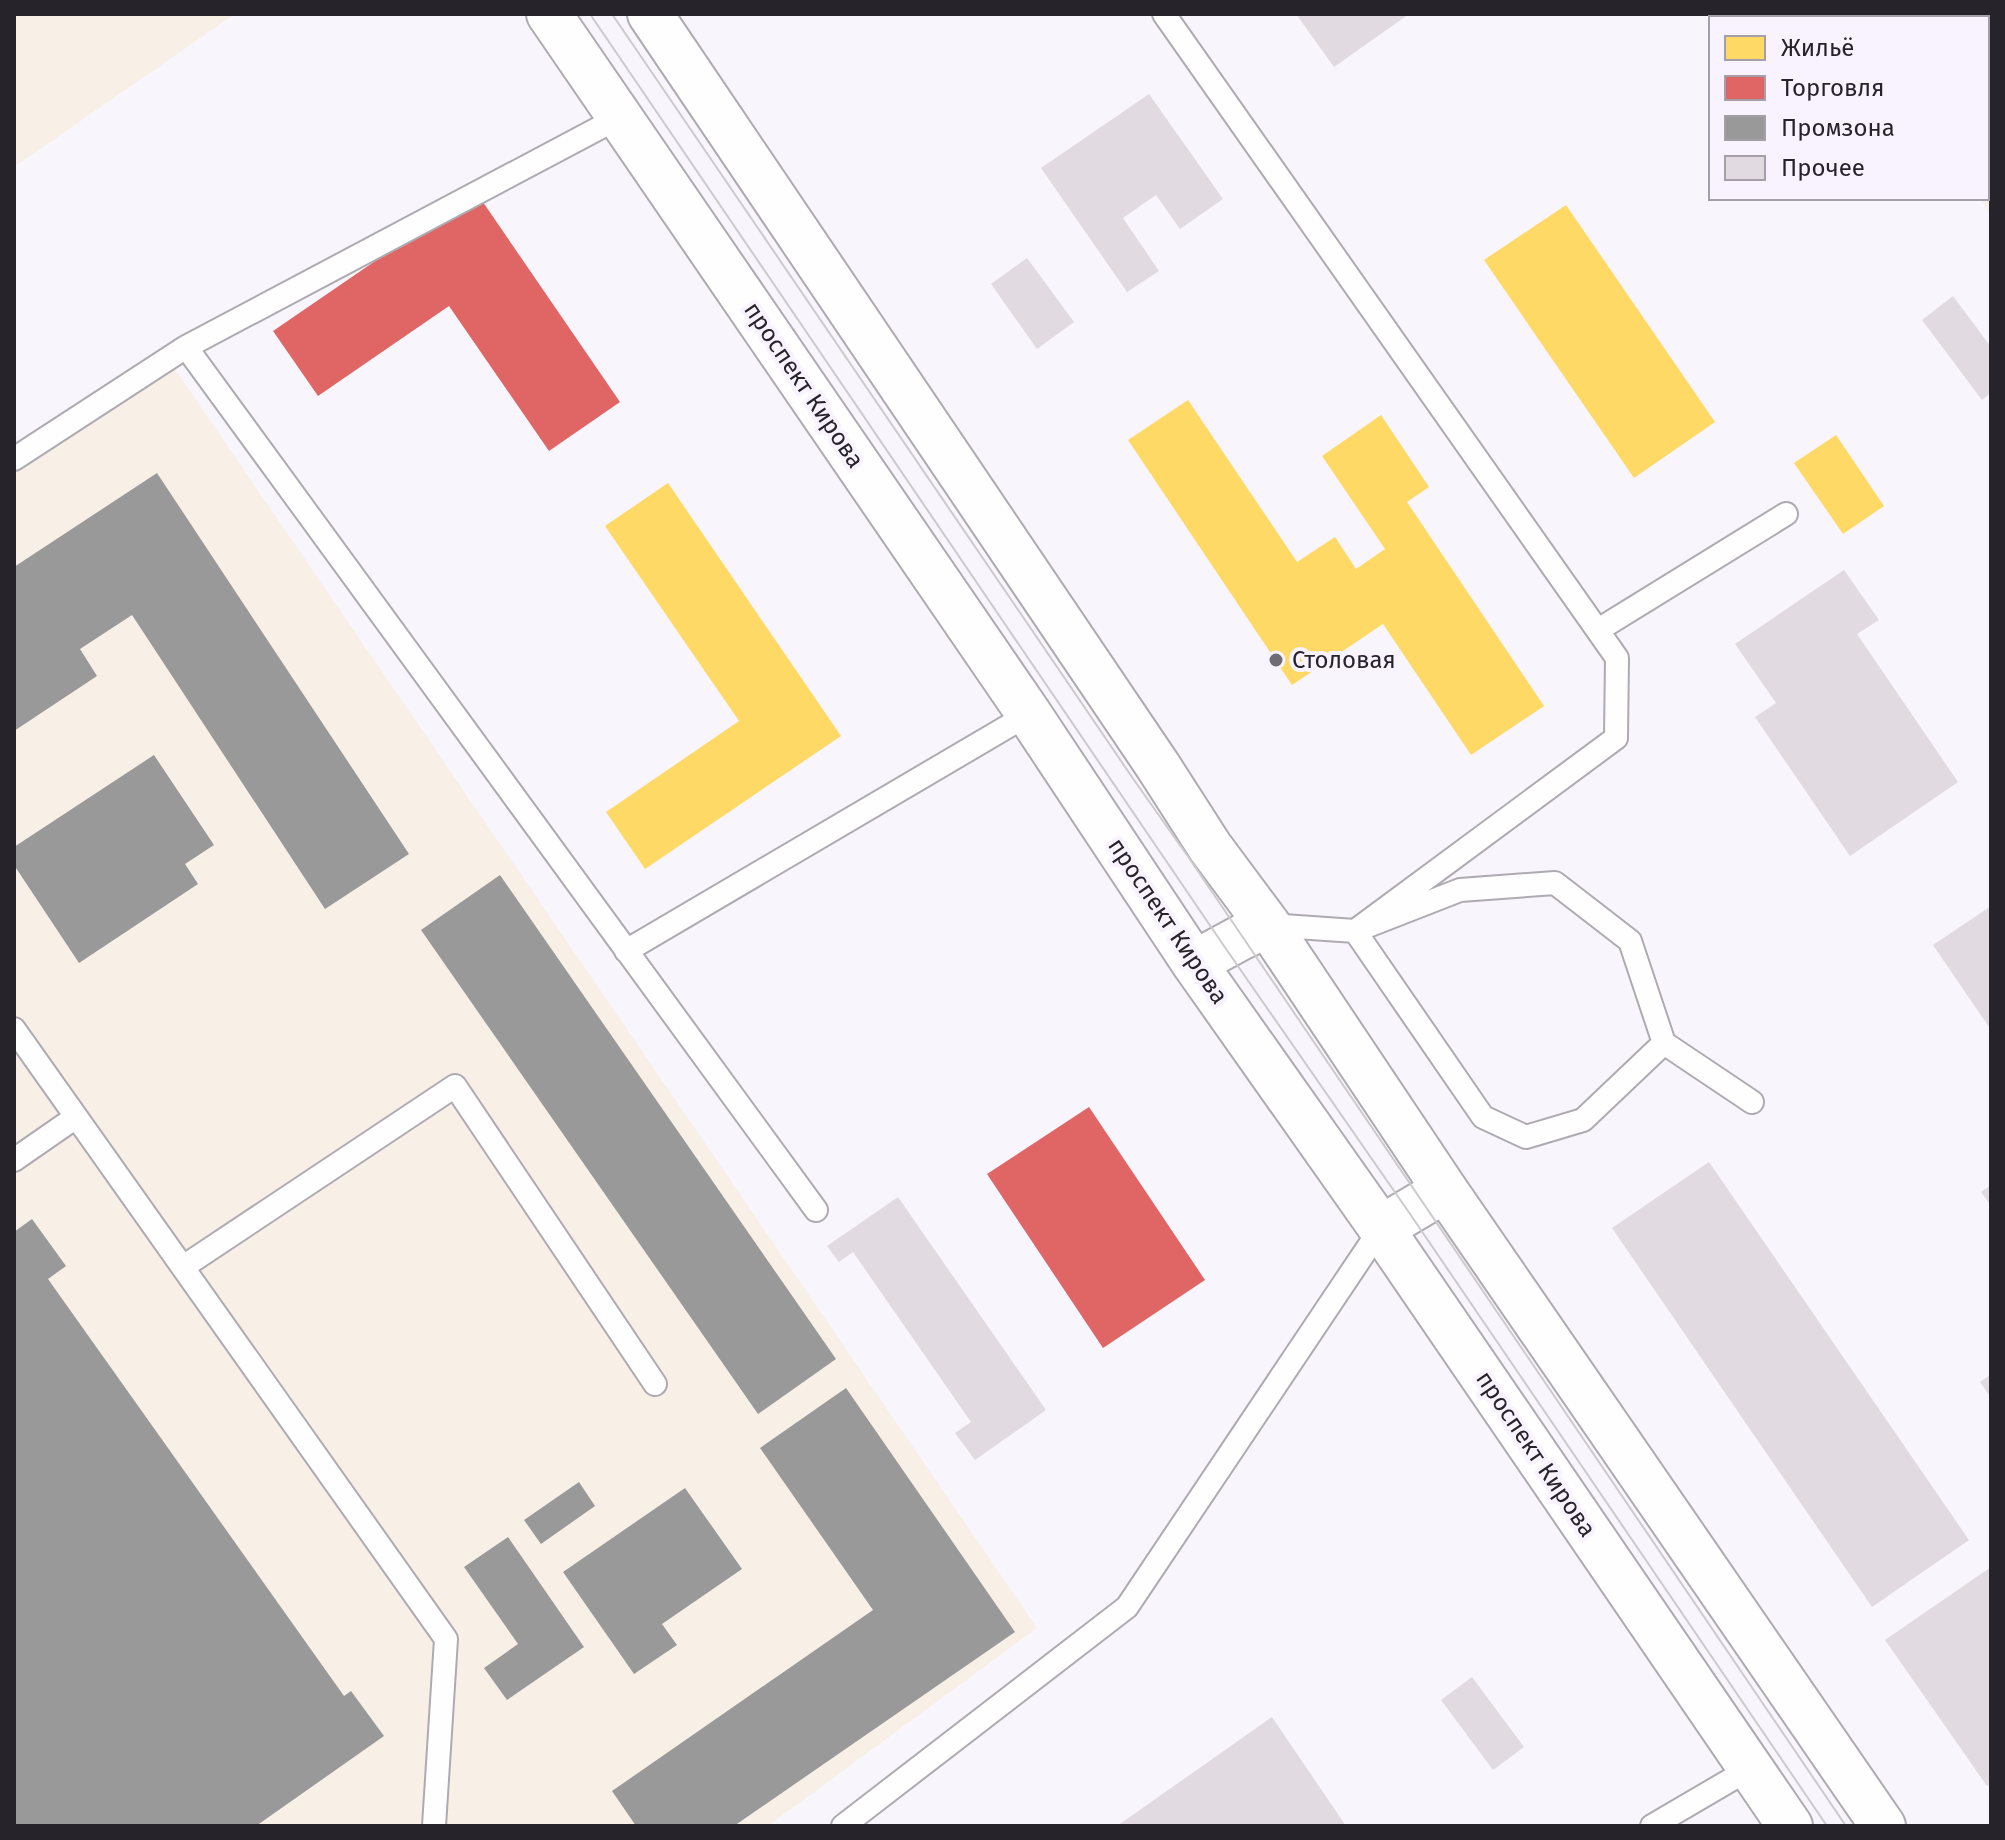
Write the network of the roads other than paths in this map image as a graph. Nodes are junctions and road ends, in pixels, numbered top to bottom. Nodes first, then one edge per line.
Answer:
1 (549, 14) edge
2 (650, 14) edge
3 (1164, 14) edge
4 (620, 117) junction
5 (186, 347) junction
6 (14, 459) edge
7 (1786, 514) dead end
8 (1598, 630) junction
9 (1029, 714) junction
10 (1268, 925) junction
11 (1355, 931) junction
12 (626, 951) junction
13 (1194, 963) junction
14 (14, 1029) edge
15 (1664, 1043) junction
16 (1752, 1102) dead end
17 (76, 1117) junction
18 (14, 1160) edge
19 (1445, 1190) junction
20 (816, 1210) dead end
21 (1381, 1228) junction
22 (183, 1267) junction
23 (655, 1384) dead end
24 (1751, 1768) junction
25 (434, 1826) edge
26 (843, 1826) edge
27 (1652, 1826) edge
28 (1790, 1826) edge
29 (1883, 1826) edge

1 - 4 main road, проспект Кирова
2 - 10 main road
3 - 8 lane
4 - 5 lane
4 - 9 main road, проспект Кирова
5 - 6 lane
5 - 12 lane
7 - 8 lane
8 - 11 lane
9 - 12 lane
9 - 13 main road, проспект Кирова
10 - 11 lane
10 - 13 main road
10 - 19 main road
11 - 15 lane
11 - 15 lane
12 - 20 lane
13 - 21 main road, проспект Кирова
14 - 17 lane
15 - 16 lane
17 - 18 lane
17 - 22 lane
19 - 21 main road
19 - 29 main road
21 - 24 main road, проспект Кирова
21 - 26 lane
22 - 23 lane
22 - 25 lane
24 - 27 lane
24 - 28 main road, проспект Кирова

